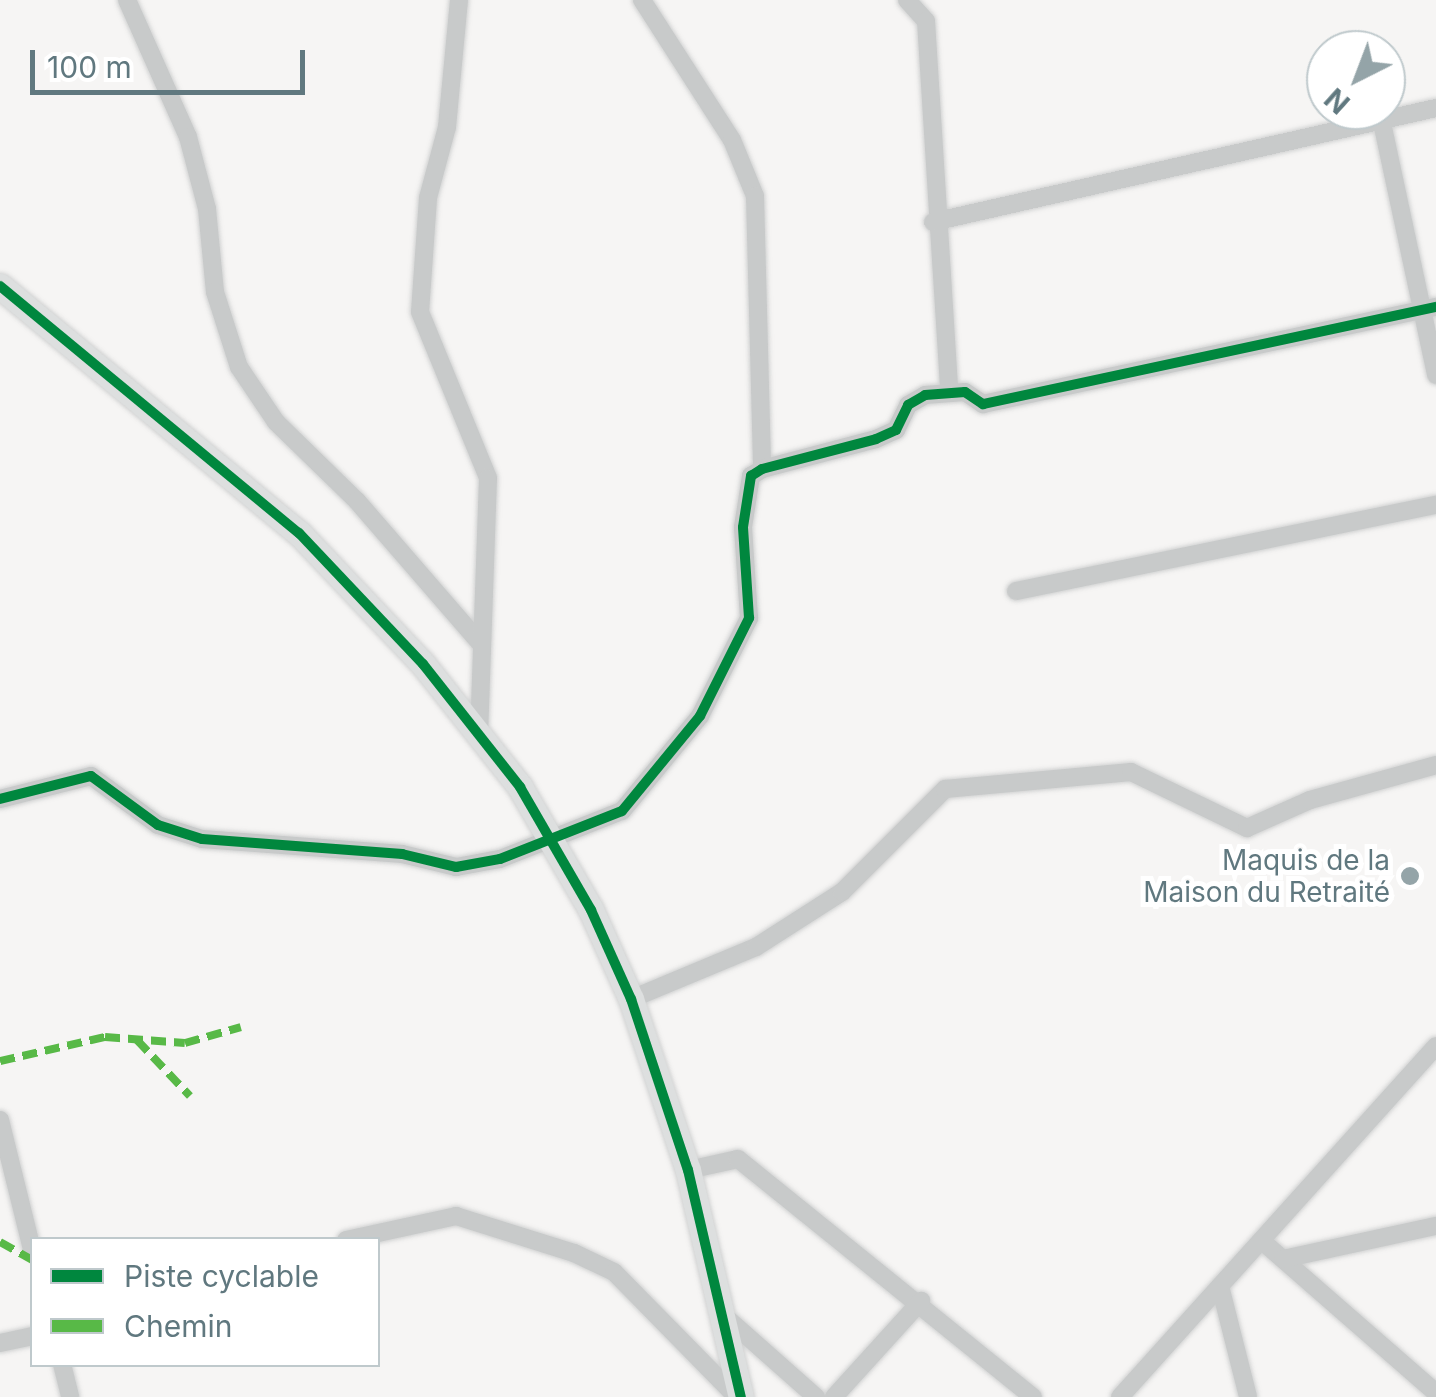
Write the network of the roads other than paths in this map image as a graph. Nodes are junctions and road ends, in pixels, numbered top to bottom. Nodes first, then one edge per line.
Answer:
1 (127, 0) edge
2 (459, 0) edge
3 (642, 0) edge
4 (908, 0) edge
5 (1436, 108) edge
6 (1406, 113) edge
7 (1328, 130) edge
8 (1383, 130) edge
9 (933, 222) junction
10 (0, 286) edge
11 (1429, 309) edge
12 (1436, 376) edge
13 (949, 390) junction
14 (762, 469) junction
15 (1436, 504) edge
16 (1016, 591) dead end
17 (479, 642) junction
18 (479, 730) junction
19 (1436, 765) edge
20 (0, 799) edge
21 (550, 836) junction
22 (631, 999) junction
23 (1436, 1046) edge
24 (0, 1120) edge
25 (688, 1170) junction
26 (1436, 1226) edge
27 (360, 1237) edge
28 (30, 1241) edge
29 (1262, 1241) junction
30 (1283, 1259) junction
31 (1220, 1286) junction
32 (920, 1302) junction
33 (720, 1312) junction
34 (30, 1336) edge
35 (0, 1343) edge
36 (65, 1367) edge
37 (1436, 1393) edge
38 (70, 1397) edge
39 (739, 1397) edge
40 (816, 1397) edge
41 (834, 1397) edge
42 (1033, 1397) edge
43 (1120, 1397) edge
44 (1248, 1397) edge

1 - 17 street
2 - 17 street
3 - 14 street
4 - 9 street
5 - 6 street
7 - 9 street
8 - 11 street
9 - 13 street
10 - 18 street
11 - 12 street
11 - 13 street
13 - 14 street
14 - 21 street
15 - 16 street
17 - 18 street
18 - 21 street
19 - 22 street
20 - 21 street
21 - 22 street
22 - 25 street
23 - 29 street
24 - 28 street
25 - 32 street
25 - 33 street
26 - 30 street
27 - 39 street
29 - 30 street
29 - 31 street
30 - 37 street
31 - 43 street
31 - 44 street
32 - 41 street
32 - 42 street
33 - 39 street
33 - 40 street
34 - 35 street
36 - 38 street

